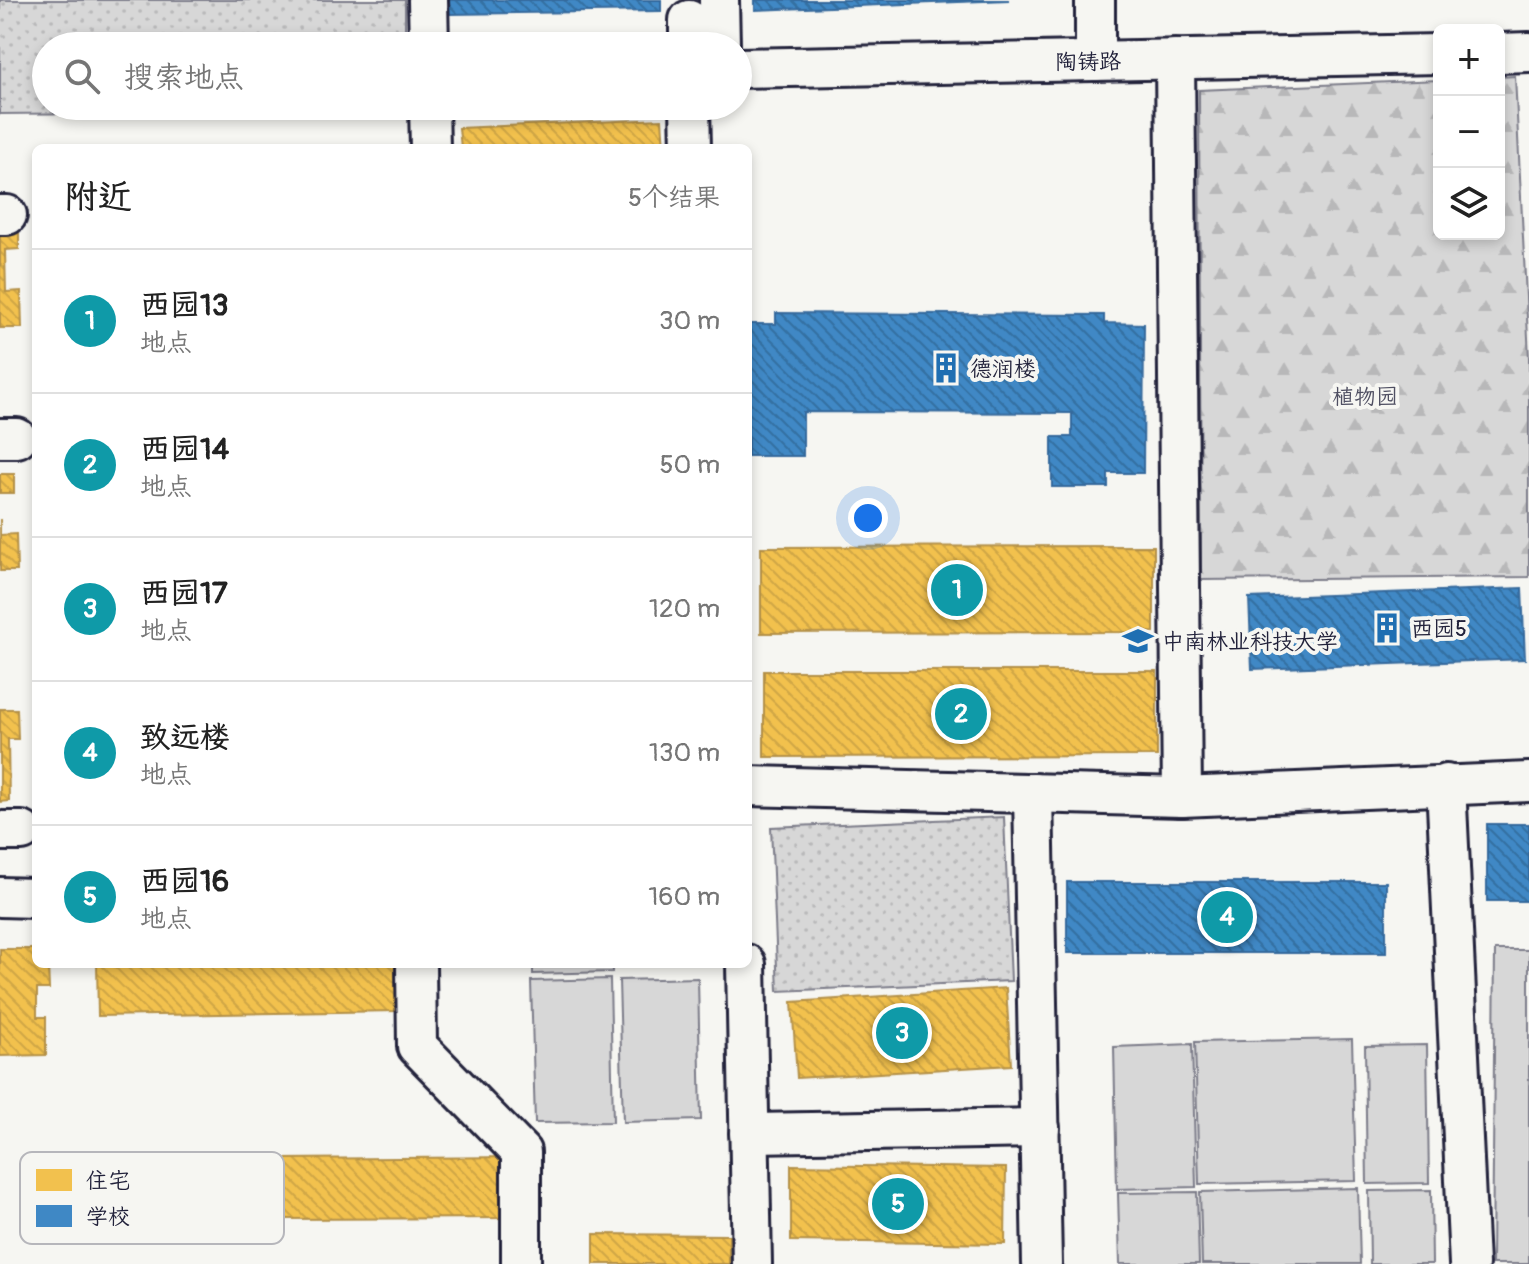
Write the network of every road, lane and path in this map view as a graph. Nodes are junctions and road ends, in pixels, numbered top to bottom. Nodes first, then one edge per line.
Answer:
1 (428, 0) edge
2 (1095, 0) edge
3 (429, 32) edge
4 (1529, 52) edge
5 (1505, 53) edge
6 (1433, 54) edge
7 (1175, 59) junction
8 (1095, 61) junction
9 (752, 68) edge
10 (429, 120) edge
11 (690, 120) edge
12 (430, 144) edge
13 (691, 144) edge
14 (1529, 782) edge
15 (1446, 784) junction
16 (752, 786) edge
17 (1033, 793) junction
18 (1182, 797) junction
19 (0, 897) edge
20 (32, 898) edge
21 (416, 968) edge
22 (746, 968) edge
23 (1040, 1128) junction
24 (749, 1133) junction
25 (521, 1264) edge
26 (752, 1264) edge
27 (1042, 1264) edge
28 (1469, 1264) edge

1 - 3 street
2 - 8 street
4 - 5 street
6 - 7 street, 陶铸路
7 - 8 street, 陶铸路
7 - 18 street
8 - 9 street, 陶铸路
10 - 12 street
11 - 13 street
14 - 15 street
15 - 18 street
15 - 28 street
16 - 17 street
17 - 18 street
17 - 23 street
19 - 20 street
21 - 25 street
22 - 24 street
23 - 24 street
23 - 27 street
24 - 26 street

